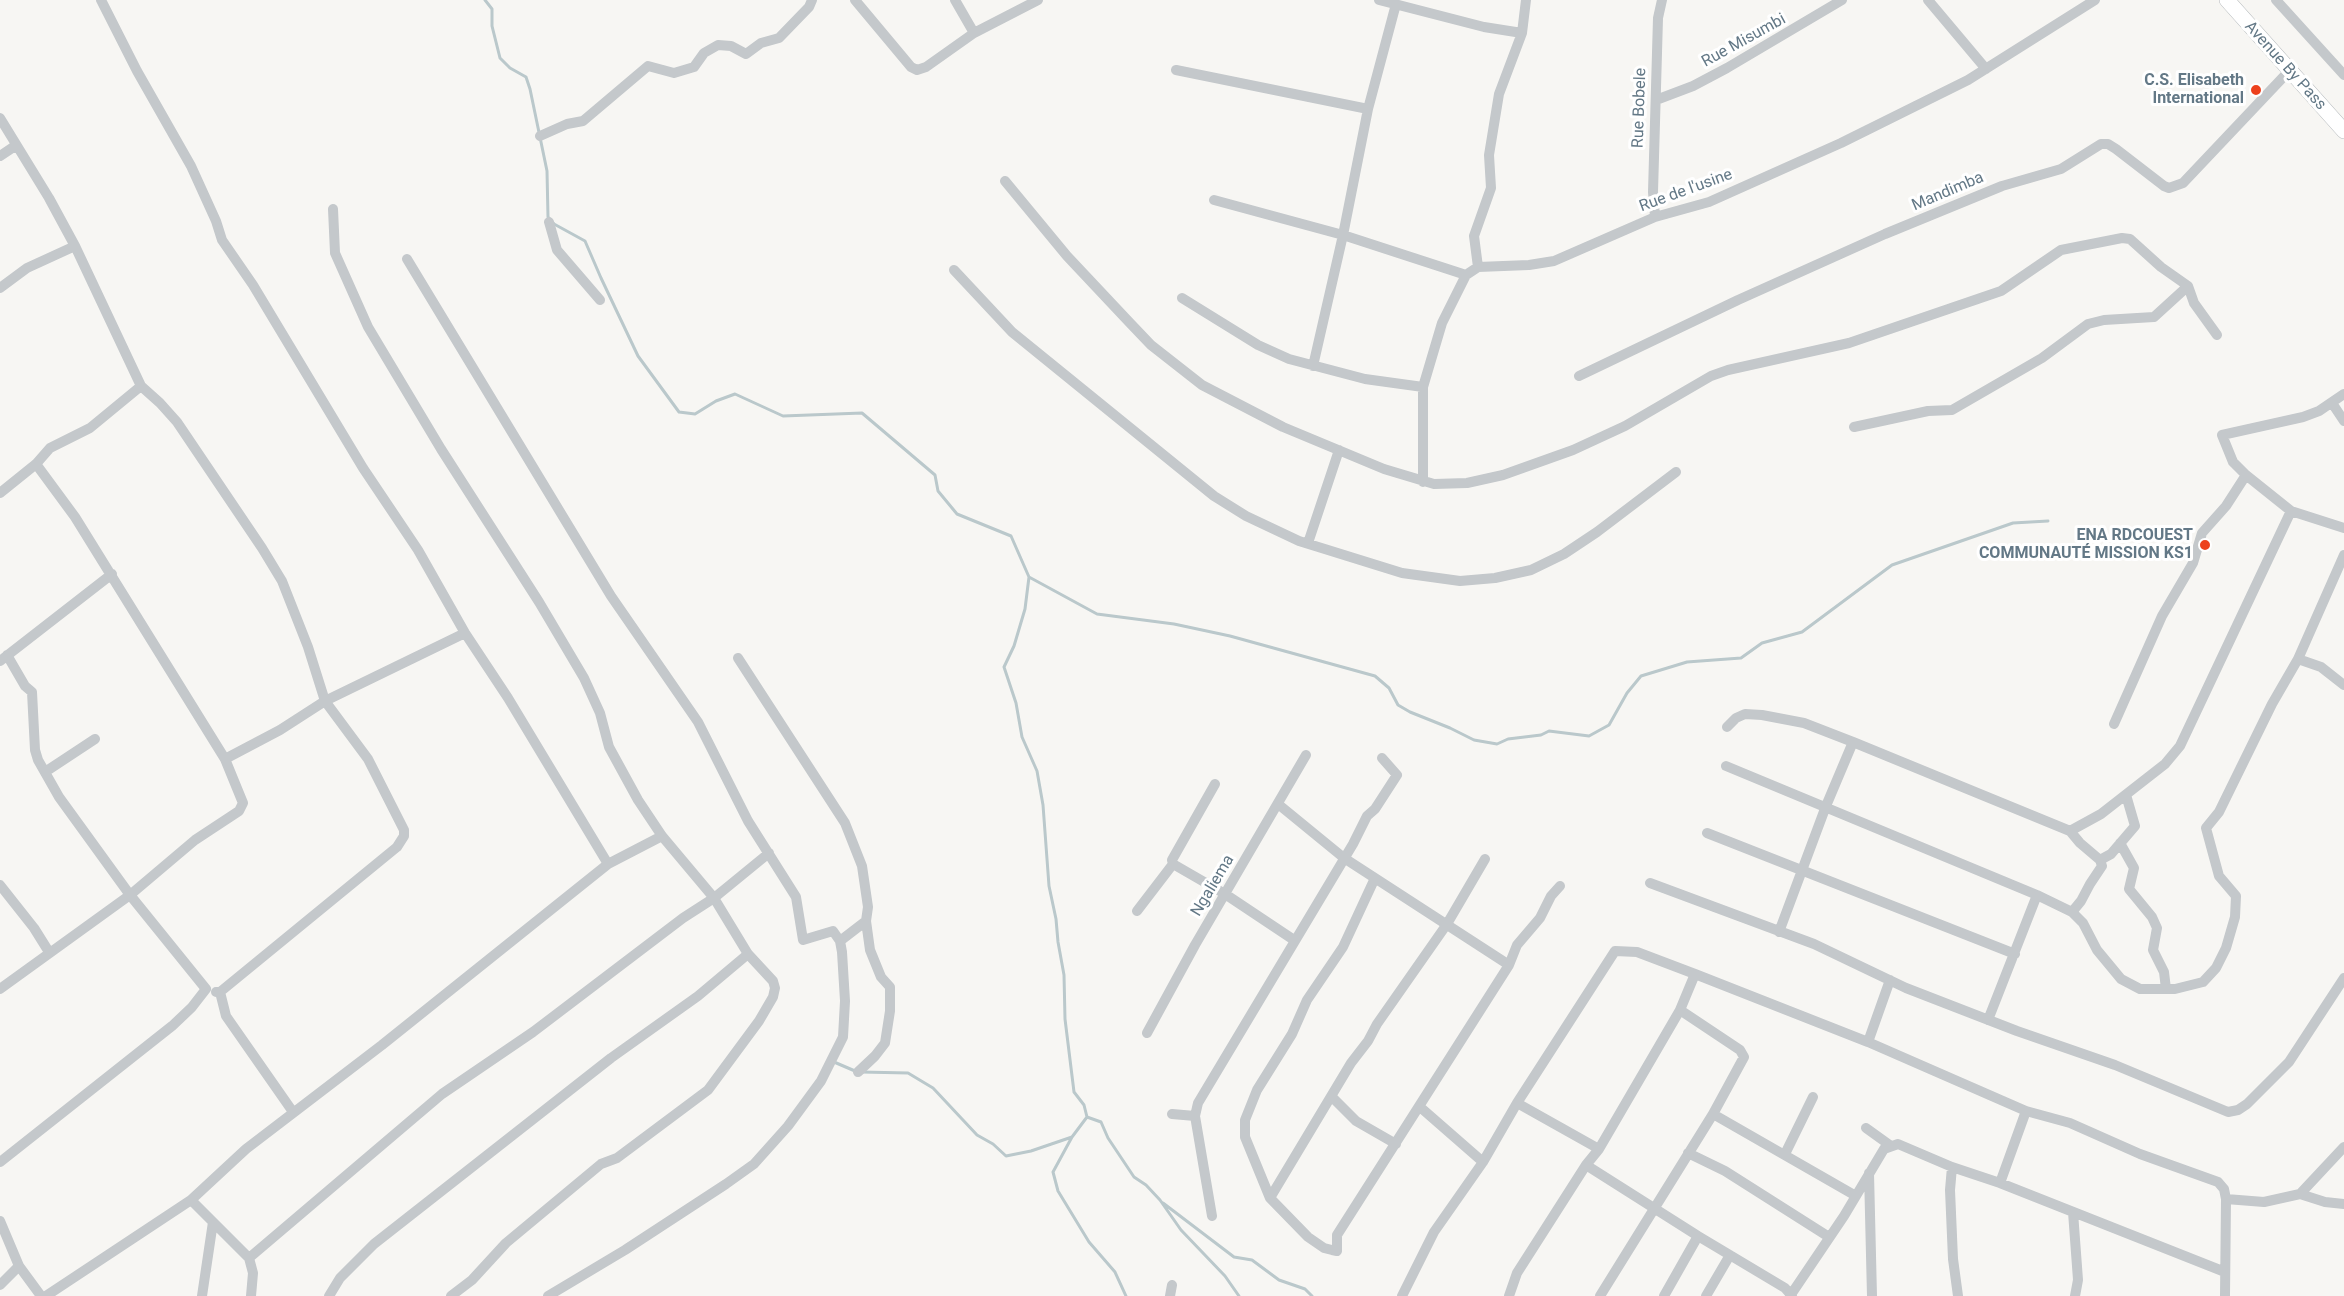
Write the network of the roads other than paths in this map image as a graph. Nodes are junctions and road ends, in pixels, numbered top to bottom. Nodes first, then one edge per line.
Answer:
1 (101, 0) edge
2 (812, 0) edge
3 (855, 0) edge
4 (955, 0) edge
5 (1038, 0) edge
6 (1380, 0) edge
7 (1526, 0) edge
8 (1662, 0) edge
9 (1842, 0) edge
10 (1928, 0) edge
11 (2095, 0) edge
12 (2226, 0) edge
13 (2276, 0) edge
14 (1396, 4) junction
15 (974, 33) junction
16 (1522, 33) junction
17 (1986, 69) junction
18 (1176, 70) dead end
19 (2289, 71) junction
20 (2344, 75) edge
21 (1656, 100) junction
22 (1368, 109) junction
23 (0, 118) edge
24 (2344, 131) edge
25 (540, 136) dead end
26 (15, 146) junction
27 (0, 156) edge
28 (1005, 181) dead end
29 (1214, 200) dead end
30 (333, 209) dead end
31 (1655, 217) junction
32 (549, 222) dead end
33 (1343, 235) junction
34 (75, 246) junction
35 (406, 259) dead end
36 (1478, 267) junction
37 (954, 270) dead end
38 (1466, 275) junction
39 (2188, 286) junction
40 (0, 288) edge
41 (1182, 298) dead end
42 (600, 300) dead end
43 (2217, 335) dead end
44 (1313, 366) junction
45 (1579, 376) dead end
46 (141, 386) junction
47 (1423, 387) junction
48 (2344, 394) edge
49 (2332, 403) junction
50 (2344, 421) edge
51 (1854, 428) dead end
52 (1339, 450) junction
53 (36, 464) junction
54 (1676, 472) dead end
55 (2246, 476) junction
56 (1423, 482) junction
57 (0, 493) edge
58 (2291, 511) junction
59 (2344, 528) edge
60 (1308, 543) junction
61 (2344, 555) edge
62 (112, 574) junction
63 (465, 633) junction
64 (4, 658) edge
65 (738, 658) dead end
66 (2298, 659) junction
67 (2344, 685) edge
68 (325, 701) junction
69 (2114, 724) dead end
70 (1727, 727) dead end
71 (94, 740) dead end
72 (1853, 742) junction
73 (1306, 755) dead end
74 (1382, 758) dead end
75 (225, 759) junction
76 (1726, 766) dead end
77 (45, 772) junction
78 (1215, 784) dead end
79 (2126, 795) junction
80 (1278, 804) junction
81 (1826, 806) junction
82 (2070, 831) junction
83 (1707, 833) dead end
84 (662, 836) junction
85 (2120, 843) junction
86 (769, 853) junction
87 (1344, 858) junction
88 (1485, 859) dead end
89 (2100, 860) junction
90 (608, 864) junction
91 (1173, 864) junction
92 (1802, 870) junction
93 (1375, 878) junction
94 (1650, 883) dead end
95 (0, 885) edge
96 (1560, 886) dead end
97 (130, 894) junction
98 (1225, 894) junction
99 (2037, 895) junction
100 (714, 898) junction
101 (1137, 911) dead end
102 (2072, 912) junction
103 (866, 921) junction
104 (1447, 924) junction
105 (1779, 932) junction
106 (1294, 940) junction
107 (840, 941) junction
108 (49, 952) junction
109 (748, 954) junction
110 (2015, 954) junction
111 (1509, 965) junction
112 (1695, 974) junction
113 (2344, 978) edge
114 (1890, 980) junction
115 (0, 989) edge
116 (206, 989) junction
117 (2166, 989) junction
118 (220, 992) junction
119 (1680, 1010) junction
120 (1988, 1020) junction
121 (1147, 1033) dead end
122 (1868, 1042) junction
123 (858, 1072) dead end
124 (1332, 1096) junction
125 (1813, 1096) dead end
126 (1517, 1103) junction
127 (1419, 1107) junction
128 (2026, 1111) junction
129 (293, 1112) junction
130 (1172, 1114) dead end
131 (1713, 1114) junction
132 (1196, 1116) junction
133 (1866, 1128) dead end
134 (1396, 1144) junction
135 (1891, 1146) junction
136 (2344, 1147) edge
137 (1599, 1149) junction
138 (1688, 1153) junction
139 (1785, 1154) junction
140 (0, 1162) edge
141 (1483, 1162) junction
142 (1586, 1165) junction
143 (1952, 1167) junction
144 (1869, 1173) junction
145 (2000, 1183) junction
146 (2300, 1194) junction
147 (1856, 1196) junction
148 (1270, 1198) junction
149 (2226, 1199) junction
150 (191, 1200) junction
151 (2344, 1204) edge
152 (1655, 1209) junction
153 (2073, 1212) junction
154 (1212, 1216) dead end
155 (0, 1221) edge
156 (213, 1222) junction
157 (1698, 1236) junction
158 (1829, 1237) junction
159 (1730, 1255) junction
160 (249, 1258) junction
161 (19, 1266) junction
162 (2225, 1272) junction
163 (0, 1285) edge
164 (1791, 1295) edge
165 (41, 1296) edge
166 (46, 1296) edge
167 (202, 1296) edge
168 (251, 1296) edge
169 (329, 1296) edge
170 (451, 1296) edge
171 (548, 1296) edge
172 (1402, 1296) edge
173 (1509, 1296) edge
174 (1600, 1296) edge
175 (1664, 1296) edge
176 (1707, 1296) edge
177 (1872, 1296) edge
178 (1958, 1296) edge
179 (2075, 1296) edge
180 (2225, 1296) edge

1 - 63 street
2 - 25 street
3 - 15 street
4 - 15 street
5 - 15 street
6 - 14 street
7 - 16 street
8 - 21 street, Rue Bobele
9 - 21 street, Rue Misumbi
10 - 17 street
11 - 17 street, Rue de l'usine
12 - 19 highway, Avenue By Pass
13 - 20 street
14 - 16 street
14 - 22 street
16 - 36 street
17 - 31 street, Rue de l'usine
18 - 22 street
19 - 24 highway, Avenue By Pass
19 - 45 street, Mandimba
21 - 31 street, Rue Bobele
22 - 33 street
23 - 26 street
26 - 27 street
26 - 34 street
28 - 52 street
29 - 33 street
30 - 84 street
31 - 36 street, Rue de l'usine
32 - 42 street
33 - 38 street
33 - 44 street
34 - 40 street
34 - 46 street
35 - 86 street
36 - 38 street
37 - 60 street
38 - 47 street
39 - 43 street
39 - 51 street
39 - 56 street
41 - 44 street
44 - 47 street
46 - 53 street
46 - 68 street
47 - 56 street
48 - 49 street
49 - 50 street
49 - 55 street
52 - 56 street
52 - 60 street
53 - 57 street
53 - 62 street
54 - 60 street
55 - 58 street
55 - 69 street
58 - 59 street
58 - 79 street
61 - 66 street
62 - 64 street
62 - 75 street
63 - 68 street
63 - 90 street
64 - 77 street
65 - 103 street
66 - 67 street
66 - 117 street
68 - 75 street
68 - 118 street
70 - 72 street
71 - 77 street
72 - 81 street
72 - 82 street
73 - 80 street, Ngaliema
74 - 87 street
75 - 97 street
76 - 81 street
77 - 97 street
78 - 91 street
79 - 82 street
79 - 85 street
80 - 87 street
80 - 98 street, Ngaliema
81 - 92 street
81 - 99 street
82 - 89 street
83 - 92 street
84 - 90 street
84 - 100 street
85 - 89 street
85 - 117 street
86 - 100 street
86 - 107 street
87 - 93 street
87 - 106 street
88 - 104 street
89 - 102 street
90 - 129 street
91 - 98 street
91 - 101 street
92 - 105 street
92 - 110 street
93 - 104 street
93 - 148 street
94 - 105 street
95 - 108 street
96 - 111 street
97 - 108 street
97 - 116 street
98 - 106 street
98 - 121 street, Ngaliema
99 - 102 street
99 - 110 street
100 - 109 street
100 - 160 street
102 - 117 street
103 - 107 street
103 - 123 street
104 - 111 street
104 - 124 street
105 - 114 street
106 - 132 street
107 - 171 street
108 - 115 street
109 - 169 street
109 - 170 street
110 - 120 street
111 - 127 street
112 - 119 street
112 - 122 street
112 - 126 street
113 - 120 street
114 - 120 street
114 - 122 street
116 - 118 street
116 - 140 street
118 - 129 street
119 - 131 street
119 - 137 street
122 - 128 street
124 - 134 street
124 - 148 street
125 - 139 street
126 - 137 street
126 - 141 street
127 - 134 street
127 - 141 street
128 - 145 street
128 - 149 street
129 - 150 street
130 - 132 street
131 - 138 street
131 - 139 street
132 - 154 street
133 - 135 street
134 - 148 street
135 - 143 street
135 - 144 street
136 - 146 street
137 - 142 street
138 - 152 street
138 - 158 street
139 - 147 street
141 - 172 street
142 - 152 street
142 - 173 street
143 - 145 street
143 - 178 street
144 - 147 street
144 - 177 street
145 - 153 street
146 - 149 street
146 - 151 street
147 - 158 street
149 - 162 street
150 - 156 street
150 - 166 street
152 - 157 street
152 - 174 street
153 - 162 street
153 - 179 street
155 - 161 street
156 - 160 street
156 - 167 street
157 - 159 street
157 - 175 street
158 - 164 street
159 - 164 street
159 - 176 street
160 - 168 street
161 - 163 street
161 - 165 street
162 - 180 street

